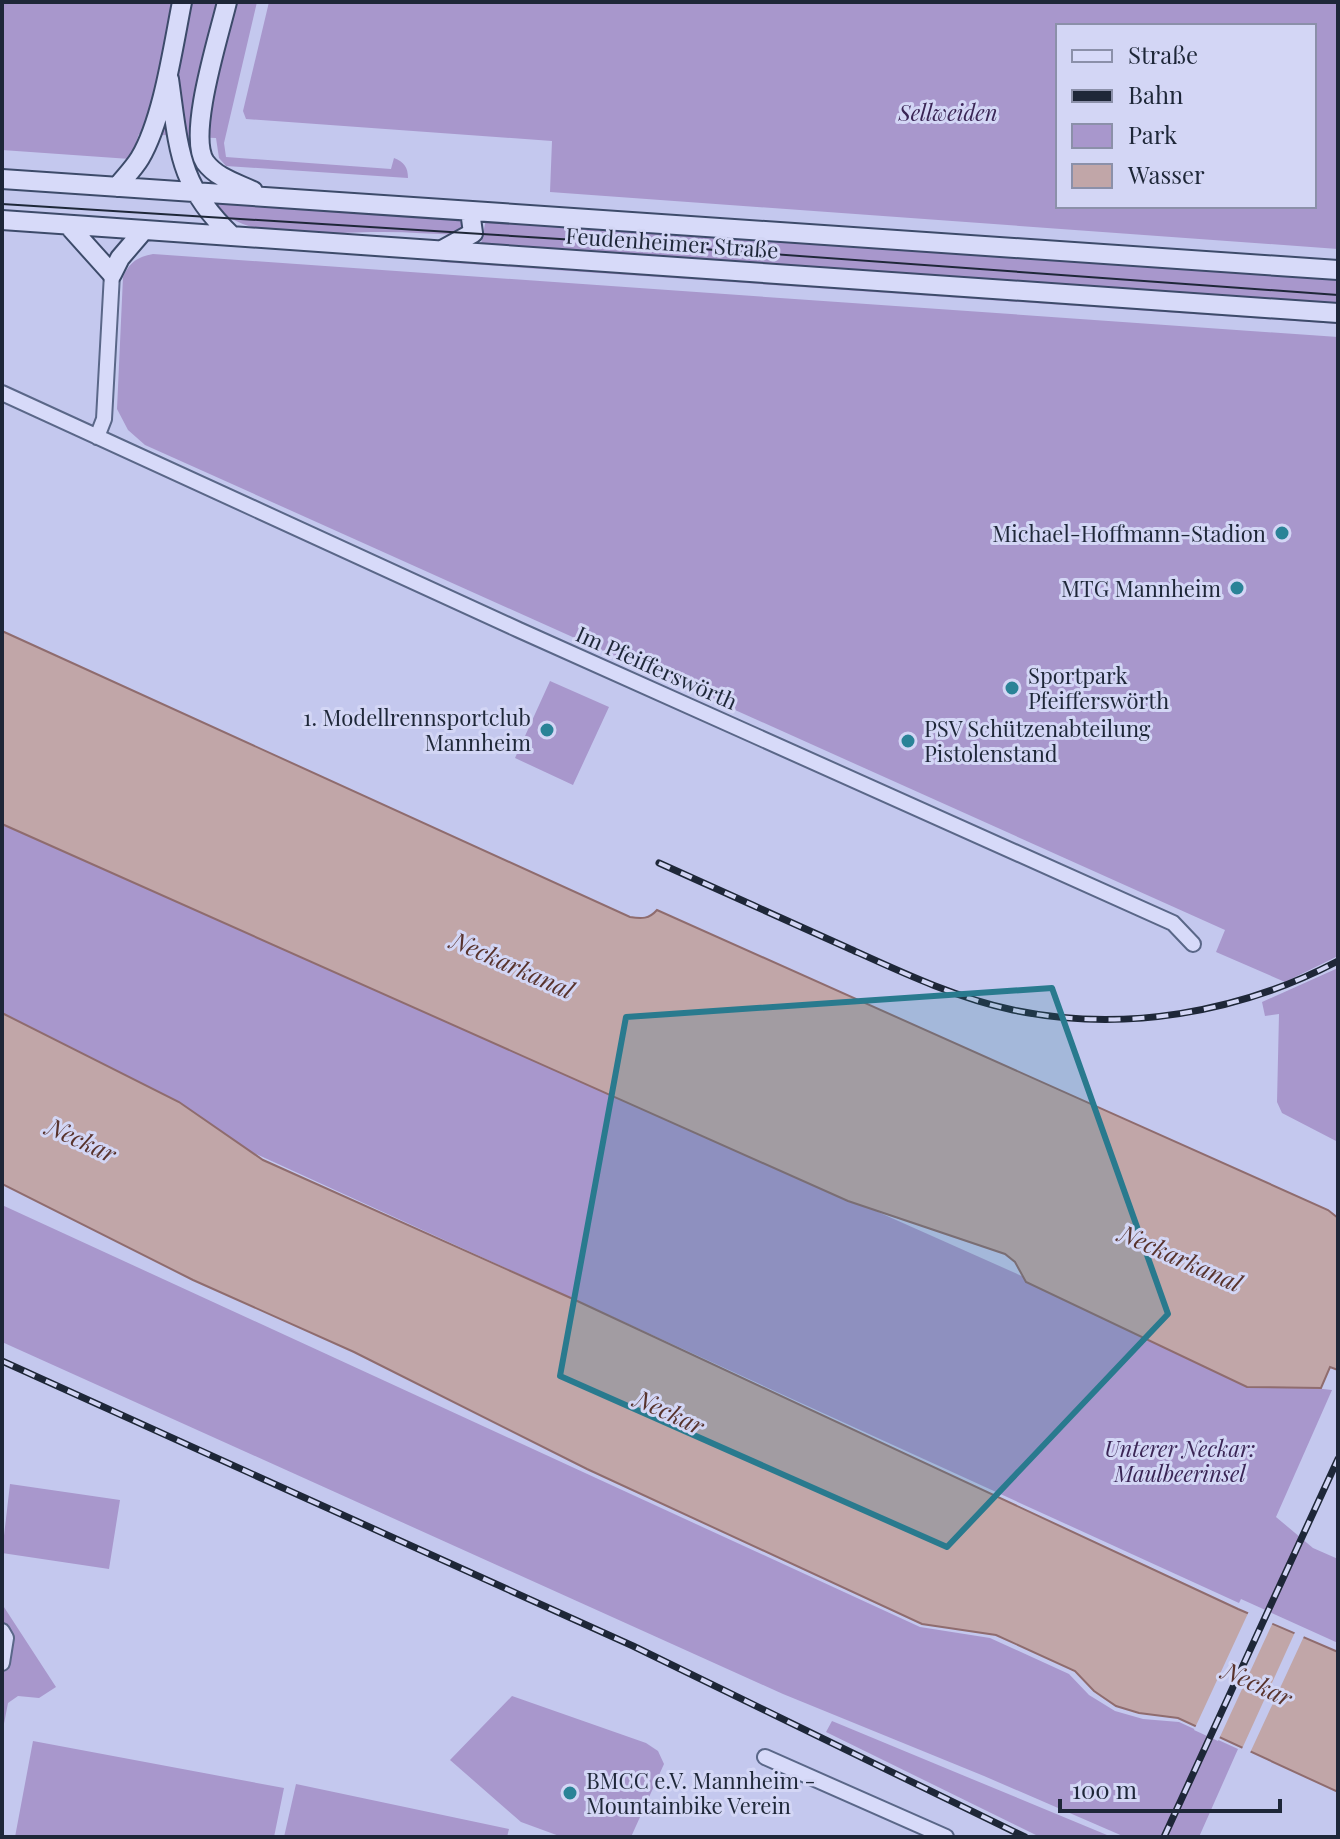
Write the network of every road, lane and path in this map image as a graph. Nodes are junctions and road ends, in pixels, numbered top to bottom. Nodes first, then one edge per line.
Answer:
1 (182, 2) edge
2 (227, 2) edge
3 (168, 72) junction
4 (2, 179) edge
5 (117, 187) junction
6 (193, 191) junction
7 (267, 197) junction
8 (470, 211) junction
9 (2, 220) edge
10 (68, 225) junction
11 (144, 230) junction
12 (232, 236) junction
13 (441, 250) junction
14 (1338, 270) edge
15 (112, 274) junction
16 (1338, 313) edge
17 (2, 393) edge
18 (97, 437) junction
19 (1193, 944) dead end
20 (2, 1631) edge
21 (2, 1663) edge
22 (765, 1757) dead end
23 (946, 1837) edge

1 - 3 main road
2 - 7 main road
3 - 5 main road
3 - 6 main road
4 - 5 main road, Feudenheimer Straße
5 - 6 main road, Feudenheimer Straße
6 - 7 main road, Feudenheimer Straße
6 - 12 main road
7 - 8 main road, Feudenheimer Straße
8 - 13 main road
8 - 14 main road, Feudenheimer Straße
9 - 10 main road, Feudenheimer Straße
10 - 11 main road, Feudenheimer Straße
10 - 15 main road
11 - 12 main road, Feudenheimer Straße
11 - 15 main road
12 - 13 main road, Feudenheimer Straße
13 - 16 main road, Feudenheimer Straße
15 - 18 street
17 - 18 street, Im Pfeifferswörth
18 - 19 street, Im Pfeifferswörth
20 - 21 street
22 - 23 street

